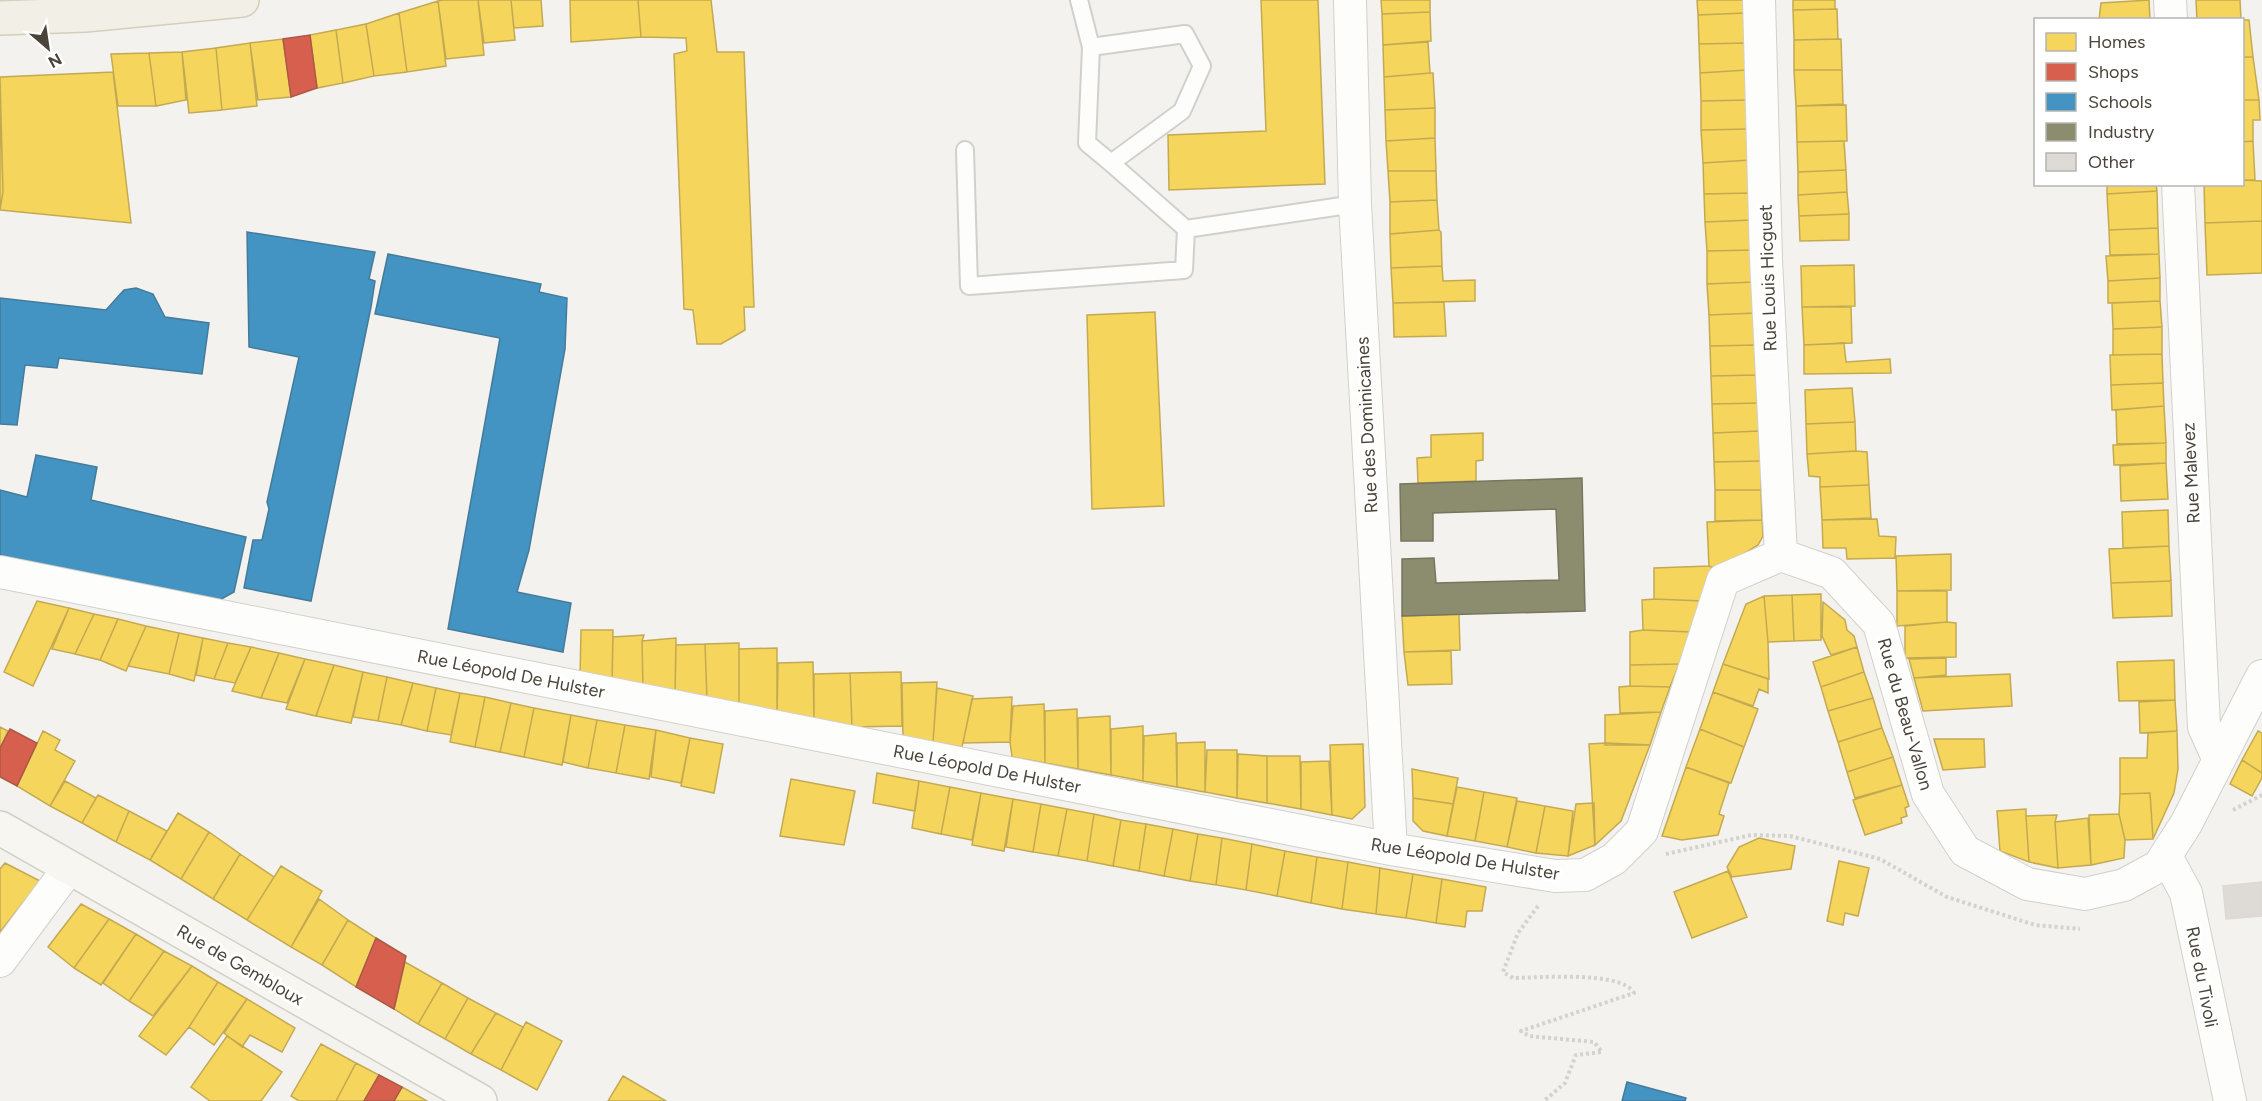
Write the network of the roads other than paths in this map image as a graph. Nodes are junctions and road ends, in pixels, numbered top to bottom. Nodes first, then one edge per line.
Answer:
1 (242, 0) edge
2 (1079, 0) edge
3 (1350, 0) edge
4 (1759, 0) edge
5 (2170, 0) edge
6 (0, 18) edge
7 (2171, 18) edge
8 (1091, 47) junction
9 (964, 150) dead end
10 (1111, 164) junction
11 (2178, 186) edge
12 (1355, 204) junction
13 (1186, 229) junction
14 (1781, 555) junction
15 (0, 572) edge
16 (2262, 676) edge
17 (2218, 758) junction
18 (0, 828) edge
19 (1390, 849) junction
20 (2166, 856) junction
21 (69, 868) junction
22 (0, 961) edge
23 (480, 1101) edge
24 (2230, 1101) edge

1 - 6 main road
2 - 8 lane
3 - 12 street, Rue des Dominicaines
4 - 14 street, Rue Louis Hicguet
5 - 7 street
8 - 10 lane
8 - 10 lane
9 - 13 lane
10 - 13 lane
11 - 17 street, Rue Malevez
12 - 13 lane
12 - 19 street, Rue des Dominicaines
14 - 19 street, Rue Léopold De Hulster
14 - 20 street, Rue du Beau-Vallon
15 - 19 street, Rue Léopold De Hulster
16 - 17 street, Rue du Beau-Vallon
17 - 20 street, Rue du Beau-Vallon
18 - 21 main road, Rue de Gembloux
20 - 24 street, Rue du Tivoli
21 - 22 street
21 - 23 main road, Rue de Gembloux

